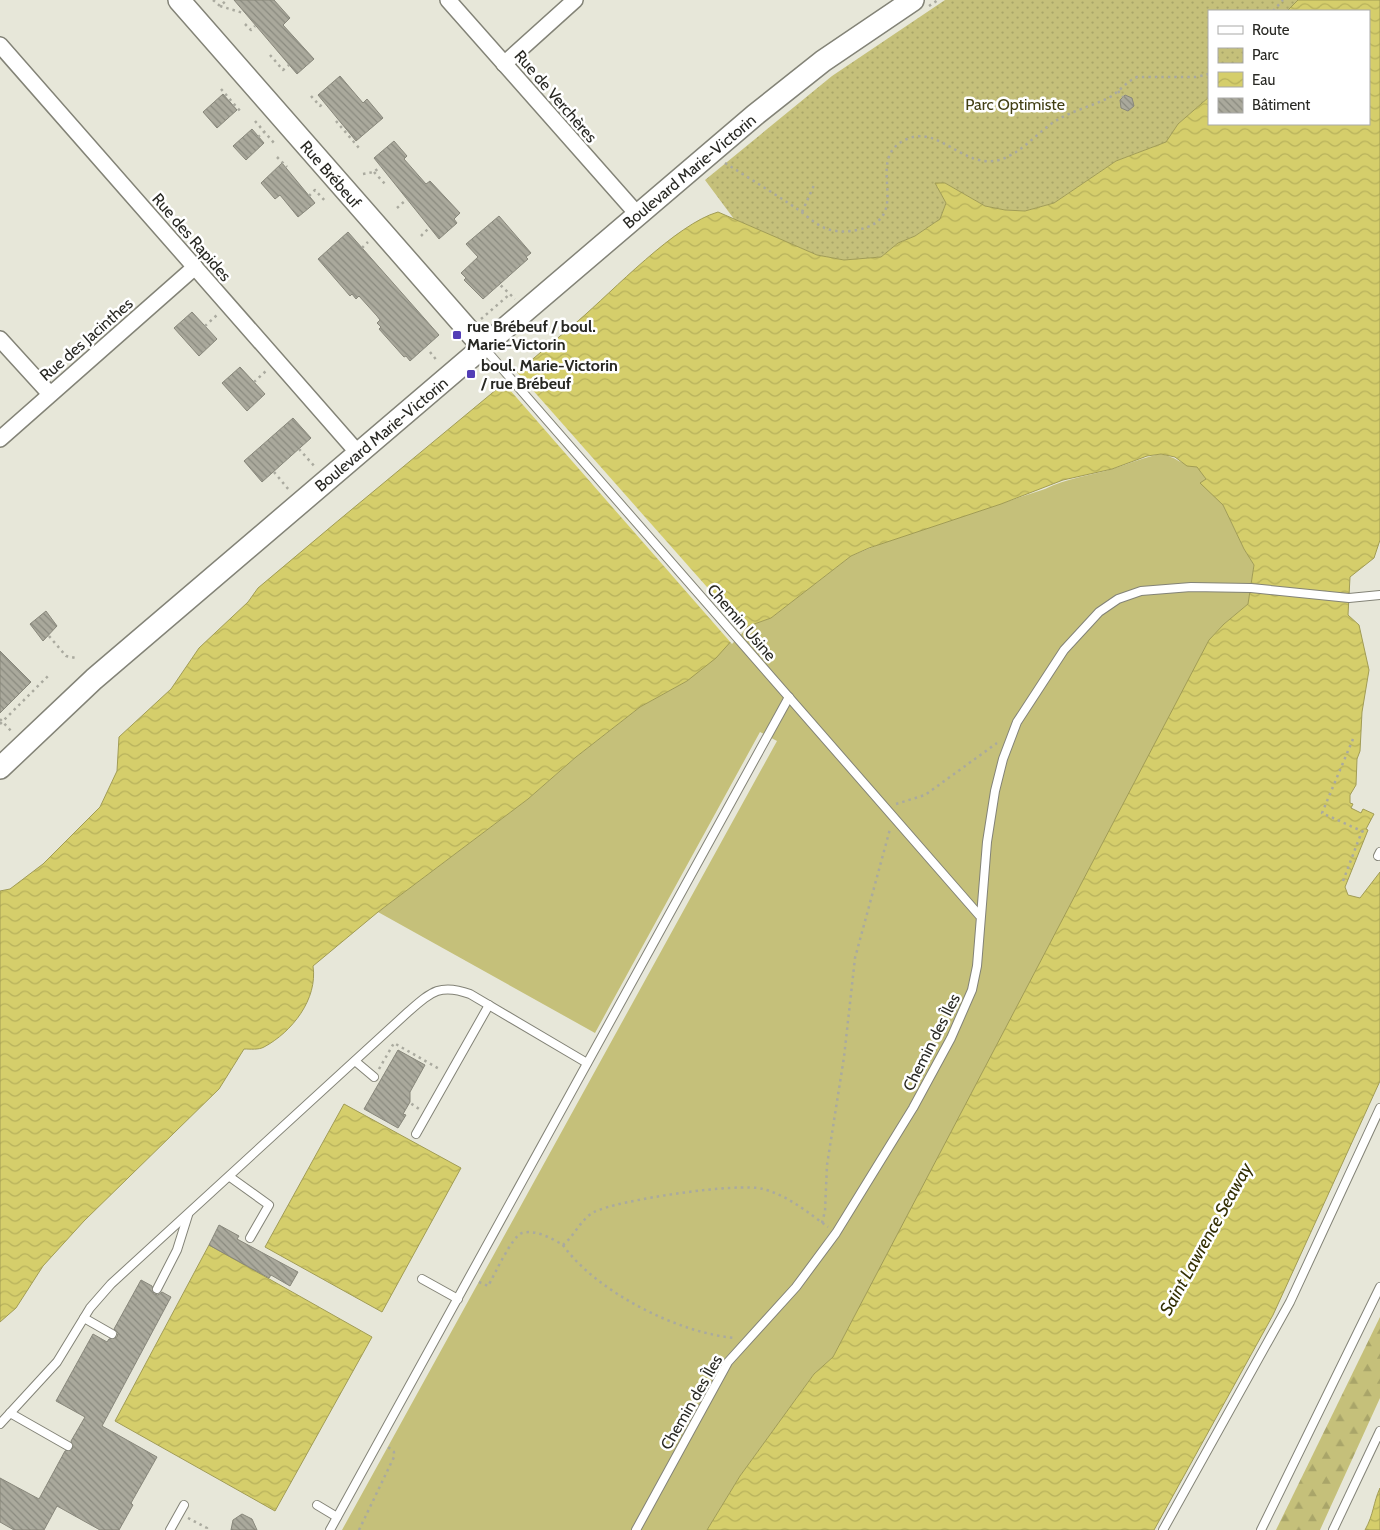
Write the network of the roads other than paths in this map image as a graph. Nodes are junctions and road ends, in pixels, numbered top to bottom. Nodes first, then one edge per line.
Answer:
1 (179, 0) edge
2 (448, 0) edge
3 (575, 0) edge
4 (913, 0) edge
5 (0, 45) edge
6 (504, 64) junction
7 (638, 215) junction
8 (195, 267) junction
9 (0, 339) edge
10 (483, 347) junction
11 (50, 394) junction
12 (0, 439) edge
13 (358, 452) junction
14 (1380, 596) edge
15 (789, 697) junction
16 (0, 768) edge
17 (980, 915) junction
18 (489, 1005) junction
19 (356, 1061) junction
20 (587, 1063) junction
21 (374, 1077) road end
22 (1380, 1108) edge
23 (416, 1134) dead end
24 (230, 1177) junction
25 (189, 1214) junction
26 (250, 1238) dead end
27 (422, 1279) dead end
28 (1380, 1287) edge
29 (157, 1289) dead end
30 (458, 1299) junction
31 (84, 1318) junction
32 (112, 1334) dead end
33 (10, 1413) junction
34 (0, 1424) edge
35 (1380, 1431) edge
36 (68, 1446) dead end
37 (184, 1505) dead end
38 (317, 1505) dead end
39 (337, 1516) junction
40 (170, 1530) edge
41 (330, 1530) edge
42 (636, 1530) edge
43 (1164, 1530) edge
44 (1261, 1530) edge
45 (1333, 1530) edge

1 - 10 street, Rue Brébeuf
2 - 6 street, Rue de Verchères
3 - 6 street
4 - 7 street, Boulevard Marie-Victorin
5 - 8 street, Rue des Rapides
6 - 7 street, Rue de Verchères
7 - 10 street, Boulevard Marie-Victorin
8 - 11 street, Rue des Jacinthes
8 - 13 street, Rue des Rapides
9 - 11 street
10 - 13 street, Boulevard Marie-Victorin
10 - 15 lane, Chemin Usine
11 - 12 street, Rue des Jacinthes
13 - 16 street, Boulevard Marie-Victorin
14 - 17 lane, Chemin des Îles
15 - 17 lane, Chemin Usine
15 - 20 lane
17 - 42 lane, Chemin des Îles
18 - 19 lane
18 - 20 lane
18 - 23 lane
19 - 21 lane
19 - 24 lane
20 - 30 lane
22 - 43 lane
24 - 25 lane
24 - 26 lane
25 - 29 lane
25 - 31 lane
27 - 30 lane
28 - 44 lane
30 - 39 lane
31 - 32 lane
31 - 33 lane
33 - 34 lane
33 - 36 lane
35 - 45 lane
37 - 40 lane
38 - 39 lane
39 - 41 lane

